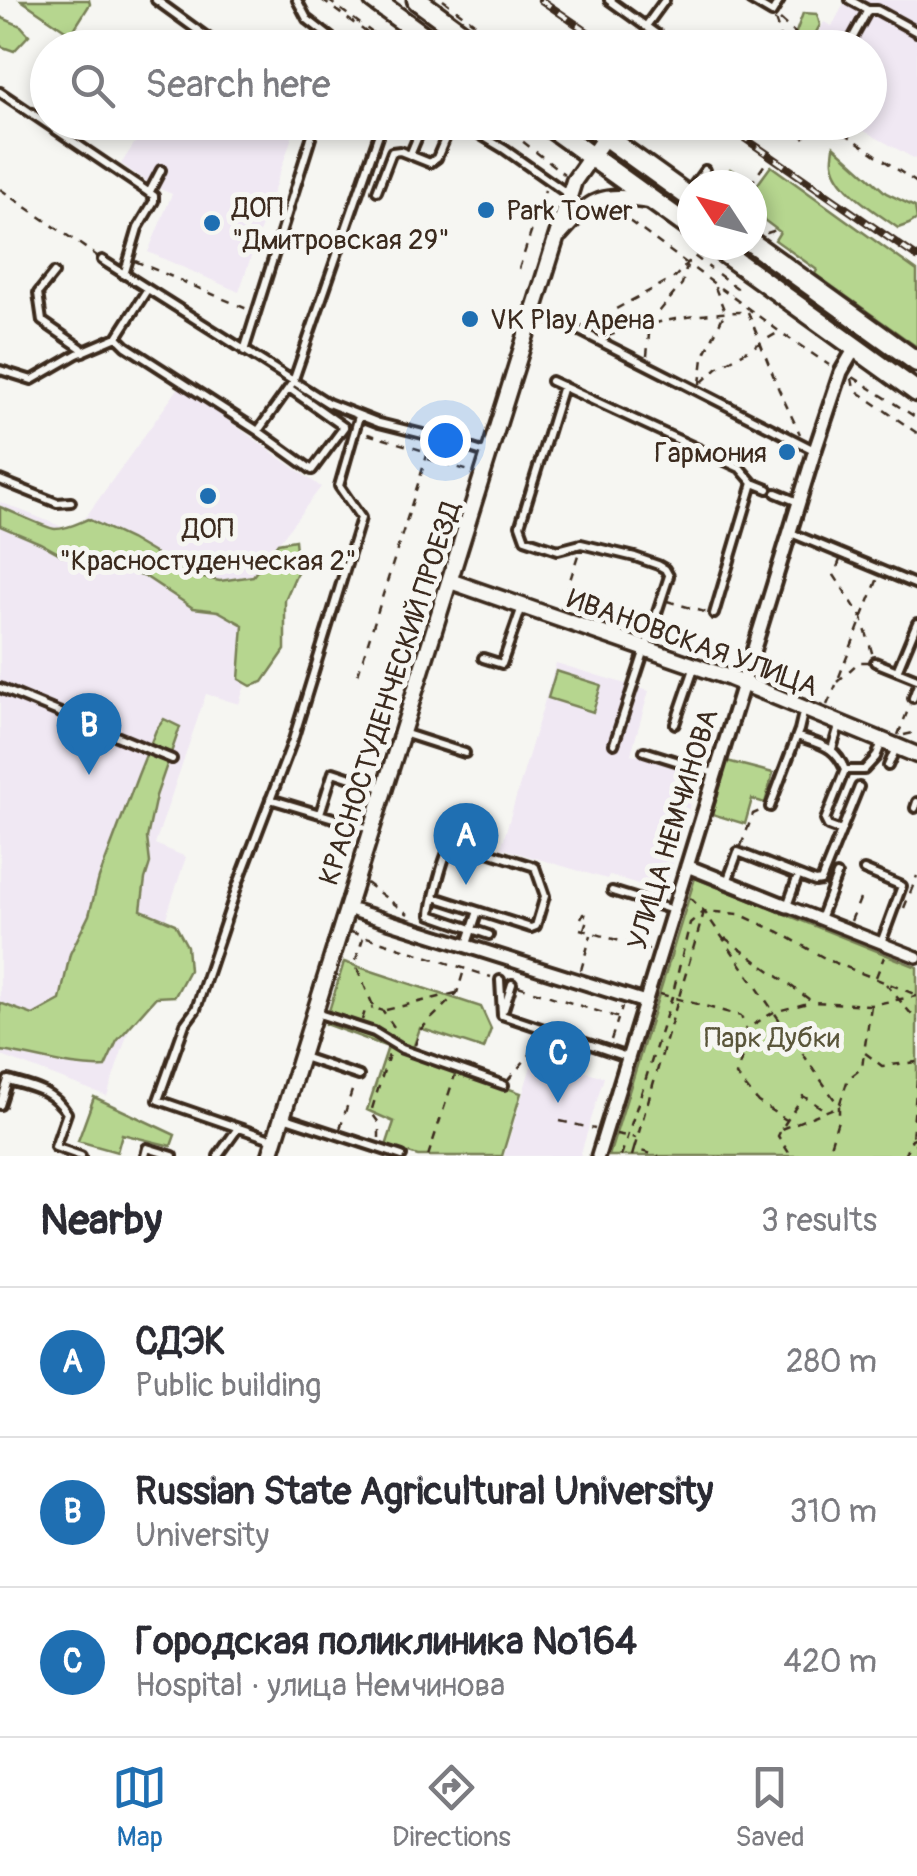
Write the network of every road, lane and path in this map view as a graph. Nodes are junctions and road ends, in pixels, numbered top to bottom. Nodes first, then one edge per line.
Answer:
1 (156, 0) edge
2 (297, 0) edge
3 (325, 0) edge
4 (374, 0) edge
5 (417, 0) edge
6 (443, 0) edge
7 (609, 0) edge
8 (665, 0) edge
9 (750, 0) edge
10 (780, 0) edge
11 (850, 0) edge
12 (868, 10) junction
13 (772, 13) junction
14 (646, 26) junction
15 (197, 30) edge
16 (321, 30) edge
17 (366, 30) edge
18 (415, 30) edge
19 (458, 30) edge
20 (484, 30) edge
21 (651, 30) edge
22 (778, 30) edge
23 (791, 30) edge
24 (857, 30) edge
25 (917, 32) edge
26 (0, 92) edge
27 (30, 112) edge
28 (71, 140) edge
29 (310, 140) edge
30 (375, 140) edge
31 (416, 140) edge
32 (444, 140) edge
33 (487, 140) edge
34 (522, 140) edge
35 (567, 140) edge
36 (609, 140) edge
37 (854, 140) edge
38 (612, 142) junction
39 (410, 155) junction
40 (591, 158) junction
41 (764, 164) dead end
42 (160, 170) dead end
43 (760, 170) edge
44 (565, 175) dead end
45 (549, 179) junction
46 (677, 183) edge
47 (917, 183) edge
48 (0, 188) edge
49 (377, 191) dead end
50 (149, 193) junction
51 (569, 195) junction
52 (653, 201) junction
53 (607, 205) dead end
54 (677, 219) edge
55 (779, 229) dead end
56 (767, 233) edge
57 (556, 238) junction
58 (767, 254) edge
59 (129, 259) junction
60 (102, 260) joint
61 (735, 260) edge
62 (688, 265) junction
63 (519, 269) dead end
64 (710, 269) dead end
65 (54, 274) dead end
66 (718, 274) dead end
67 (124, 276) junction
68 (713, 283) junction
69 (147, 290) junction
70 (732, 296) junction
71 (745, 306) junction
72 (256, 312) junction
73 (533, 312) junction
74 (725, 312) junction
75 (748, 312) junction
76 (650, 323) junction
77 (578, 330) junction
78 (780, 332) junction
79 (117, 336) junction
80 (596, 340) junction
81 (760, 343) junction
82 (855, 348) junction
83 (83, 352) junction
84 (244, 352) junction
85 (917, 362) edge
86 (646, 365) junction
87 (835, 369) dead end
88 (0, 370) edge
89 (552, 381) dead end
90 (291, 385) junction
91 (563, 386) junction
92 (699, 387) junction
93 (917, 392) edge
94 (359, 416) junction
95 (917, 418) edge
96 (258, 430) junction
97 (917, 433) edge
98 (377, 436) dead end
99 (810, 448) junction
100 (490, 454) junction
101 (426, 458) junction
102 (475, 473) dead end
103 (0, 480) edge
104 (754, 483) junction
105 (71, 502) dead end
106 (799, 502) junction
107 (790, 533) junction
108 (581, 544) junction
109 (843, 554) junction
110 (881, 570) junction
111 (450, 581) junction
112 (917, 585) edge
113 (661, 599) junction
114 (522, 606) junction
115 (714, 614) joint
116 (558, 618) junction
117 (862, 618) junction
118 (917, 623) edge
119 (645, 647) junction
120 (483, 658) dead end
121 (875, 662) junction
122 (696, 665) junction
123 (897, 671) junction
124 (358, 674) dead end
125 (917, 680) edge
126 (838, 682) junction
127 (743, 683) junction
128 (917, 687) edge
129 (0, 688) edge
130 (913, 698) joint
131 (804, 708) junction
132 (825, 711) dead end
133 (840, 723) junction
134 (675, 724) dead end
135 (402, 732) junction
136 (917, 732) edge
137 (797, 736) junction
138 (893, 741) junction
139 (614, 744) dead end
140 (832, 749) junction
141 (644, 751) dead end
142 (465, 753) dead end
143 (917, 755) edge
144 (172, 759) dead end
145 (888, 766) dead end
146 (845, 770) junction
147 (715, 774) junction
148 (859, 787) dead end
149 (384, 789) junction
150 (270, 798) junction
151 (770, 807) joint
152 (320, 814) junction
153 (371, 829) junction
154 (841, 831) junction
155 (738, 852) junction
156 (687, 866) junction
157 (864, 870) dead end
158 (837, 875) dead end
159 (798, 876) junction
160 (366, 882) dead end
161 (727, 882) junction
162 (612, 892) dead end
163 (434, 897) junction
164 (688, 897) dead end
165 (860, 899) dead end
166 (787, 906) junction
167 (352, 909) junction
168 (674, 910) junction
169 (478, 911) junction
170 (704, 911) junction
171 (582, 918) dead end
172 (820, 918) junction
173 (414, 929) junction
174 (472, 930) junction
175 (848, 930) junction
176 (592, 933) junction
177 (489, 935) dead end
178 (720, 935) junction
179 (363, 936) dead end
180 (881, 943) junction
181 (467, 946) junction
182 (651, 951) dead end
183 (885, 954) dead end
184 (917, 957) edge
185 (465, 968) dead end
186 (876, 978) junction
187 (500, 980) dead end
188 (578, 980) junction
189 (884, 982) junction
190 (512, 984) dead end
191 (457, 993) junction
192 (647, 996) junction
193 (917, 996) edge
194 (672, 998) junction
195 (679, 999) junction
196 (900, 1000) junction
197 (814, 1002) junction
198 (871, 1004) junction
199 (374, 1008) junction
200 (383, 1011) junction
201 (314, 1012) junction
202 (774, 1012) junction
203 (502, 1015) junction
204 (619, 1018) dead end
205 (917, 1021) edge
206 (358, 1027) junction
207 (746, 1028) junction
208 (550, 1031) junction
209 (392, 1044) junction
210 (608, 1050) junction
211 (864, 1052) junction
212 (412, 1053) junction
213 (301, 1056) junction
214 (628, 1057) junction
215 (917, 1062) edge
216 (457, 1068) junction
217 (358, 1075) junction
218 (382, 1078) junction
219 (917, 1080) edge
220 (504, 1085) joint
221 (0, 1105) edge
222 (839, 1106) junction
223 (828, 1111) junction
224 (282, 1117) junction
225 (560, 1121) dead end
226 (788, 1121) junction
227 (238, 1128) junction
228 (781, 1129) junction
229 (596, 1130) dead end
230 (616, 1134) dead end
231 (338, 1135) junction
232 (626, 1136) junction
233 (637, 1138) junction
234 (914, 1138) edge
235 (275, 1140) junction
236 (917, 1146) edge
237 (378, 1148) junction
238 (634, 1149) junction
239 (80, 1156) edge
240 (145, 1156) edge
241 (173, 1156) edge
242 (218, 1156) edge
243 (270, 1156) edge
244 (402, 1156) edge
245 (428, 1156) edge
246 (598, 1156) edge
247 (622, 1156) edge
248 (632, 1156) edge
249 (659, 1156) edge
250 (791, 1156) edge
251 (827, 1156) edge
252 (904, 1156) edge

1 - 15 lane
2 - 16 lane
3 - 17 path
4 - 18 main road
5 - 19 main road
6 - 20 path
7 - 14 lane
8 - 14 lane
9 - 13 lane
10 - 13 lane
11 - 12 lane
12 - 24 lane
12 - 25 lane
13 - 22 path
13 - 23 path
14 - 21 lane
26 - 27 lane
28 - 50 lane
29 - 72 lane
30 - 90 lane
31 - 39 lane
32 - 39 lane
33 - 45 lane
34 - 44 path
35 - 40 main road
36 - 38 main road
37 - 47 path
38 - 40 street, КРАСНОСТУДЕНЧЕСКИЙ ПРОЕЗД
38 - 46 main road
39 - 49 lane
40 - 51 street, КРАСНОСТУДЕНЧЕСКИЙ ПРОЕЗД
40 - 52 main road
41 - 43 path
42 - 50 lane
45 - 51 lane
45 - 63 path
48 - 60 path
50 - 59 lane
51 - 57 street, КРАСНОСТУДЕНЧЕСКИЙ ПРОЕЗД
52 - 54 main road
52 - 57 street
53 - 62 path
55 - 56 path
57 - 73 street, КРАСНОСТУДЕНЧЕСКИЙ ПРОЕЗД
58 - 85 main road
59 - 67 lane
59 - 72 path
60 - 67 lane
61 - 82 main road
62 - 64 path
62 - 68 path
62 - 76 path
62 - 77 path
65 - 83 lane
66 - 70 path
67 - 69 lane
68 - 70 path
68 - 74 path
69 - 79 lane
69 - 84 lane
70 - 71 path
71 - 75 path
71 - 78 path
72 - 84 lane
73 - 77 lane
73 - 100 street, КРАСНОСТУДЕНЧЕСКИЙ ПРОЕЗД
74 - 75 path
74 - 76 path
74 - 92 path
75 - 81 path
76 - 80 path
76 - 86 path
77 - 80 lane
78 - 81 path
78 - 87 path
79 - 83 lane
79 - 96 lane
80 - 86 lane
81 - 92 path
81 - 99 path
82 - 93 main road
82 - 99 street, УЛИЦА НЕМЧИНОВА
83 - 88 lane
84 - 90 lane
86 - 92 lane
89 - 91 lane
90 - 94 lane
90 - 96 lane
90 - 96 lane
91 - 104 lane
91 - 108 lane
92 - 99 lane
94 - 100 lane
94 - 150 lane
95 - 97 path
98 - 101 path
99 - 106 street, УЛИЦА НЕМЧИНОВА
100 - 111 street, КРАСНОСТУДЕНЧЕСКИЙ ПРОЕЗД
101 - 102 path
101 - 124 path
103 - 105 lane
104 - 106 lane
104 - 115 lane
106 - 107 street, УЛИЦА НЕМЧИНОВА
107 - 109 lane
107 - 127 street, УЛИЦА НЕМЧИНОВА
108 - 113 lane
108 - 116 path
109 - 110 lane
109 - 117 path
110 - 112 lane
110 - 117 path
111 - 114 street, ИВАНОВСКАЯ УЛИЦА
111 - 135 street, КРАСНОСТУДЕНЧЕСКИЙ ПРОЕЗД
113 - 115 path
113 - 119 lane
114 - 116 street, ИВАНОВСКАЯ УЛИЦА
114 - 120 lane
116 - 119 street, ИВАНОВСКАЯ УЛИЦА
117 - 121 path
117 - 126 path
118 - 123 lane
119 - 122 street, ИВАНОВСКАЯ УЛИЦА
119 - 139 lane
121 - 123 lane
121 - 126 path
122 - 127 street, ИВАНОВСКАЯ УЛИЦА
122 - 134 lane
123 - 125 lane
126 - 132 path
127 - 131 street, ИВАНОВСКАЯ УЛИЦА
127 - 147 street, УЛИЦА НЕМЧИНОВА
128 - 130 lane
129 - 144 lane
130 - 138 path
131 - 133 street, ИВАНОВСКАЯ УЛИЦА
131 - 137 lane
133 - 138 street, ИВАНОВСКАЯ УЛИЦА
133 - 140 lane
135 - 142 lane
135 - 149 street, КРАСНОСТУДЕНЧЕСКИЙ ПРОЕЗД
136 - 138 path
137 - 140 lane
137 - 151 lane
138 - 143 street, ИВАНОВСКАЯ УЛИЦА
138 - 145 lane
138 - 146 lane
140 - 146 lane
141 - 147 lane
146 - 154 lane
147 - 156 street, УЛИЦА НЕМЧИНОВА
148 - 154 lane
149 - 152 lane
149 - 153 street, КРАСНОСТУДЕНЧЕСКИЙ ПРОЕЗД
150 - 152 lane
150 - 227 lane
151 - 155 path
152 - 153 lane
153 - 167 street, КРАСНОСТУДЕНЧЕСКИЙ ПРОЕЗД
154 - 159 lane
155 - 159 lane
155 - 161 lane
156 - 161 street
156 - 168 street, УЛИЦА НЕМЧИНОВА
157 - 180 lane
158 - 172 lane
159 - 166 lane
160 - 173 path
161 - 166 street
162 - 168 lane
163 - 169 lane
163 - 169 lane
163 - 174 lane
164 - 170 path
165 - 175 path
166 - 172 street
167 - 173 street
167 - 201 street, КРАСНОСТУДЕНЧЕСКИЙ ПРОЕЗД
168 - 192 street, УЛИЦА НЕМЧИНОВА
169 - 174 lane
170 - 178 path
170 - 186 path
170 - 194 path
170 - 195 path
171 - 176 path
172 - 175 street
173 - 181 street
174 - 177 lane
174 - 181 lane
175 - 180 street
176 - 182 path
176 - 188 path
178 - 197 path
178 - 202 path
179 - 199 path
180 - 184 street
181 - 188 street
183 - 186 path
185 - 191 path
186 - 189 path
187 - 203 lane
188 - 192 street
189 - 193 path
189 - 196 path
190 - 203 lane
191 - 200 path
191 - 212 path
192 - 194 path
192 - 214 street, УЛИЦА НЕМЧИНОВА
193 - 196 path
194 - 195 path
194 - 232 path
195 - 207 path
195 - 233 path
196 - 198 path
196 - 205 path
197 - 198 path
197 - 202 path
198 - 211 path
199 - 200 path
199 - 206 path
200 - 209 path
201 - 206 lane
201 - 213 street, КРАСНОСТУДЕНЧЕСКИЙ ПРОЕЗД
202 - 207 path
202 - 222 path
203 - 208 lane
204 - 210 path
206 - 209 lane
207 - 226 path
208 - 210 lane
208 - 220 path
209 - 212 lane
209 - 218 path
210 - 214 lane
211 - 215 path
211 - 222 path
212 - 216 lane
213 - 217 lane
213 - 224 street, КРАСНОСТУДЕНЧЕСКИЙ ПРОЕЗД
214 - 246 street, УЛИЦА НЕМЧИНОВА
216 - 220 lane
216 - 245 path
217 - 218 path
217 - 231 path
218 - 237 path
219 - 234 path
221 - 239 lane
222 - 223 path
222 - 251 path
223 - 226 path
223 - 228 path
224 - 231 lane
224 - 235 street, КРАСНОСТУДЕНЧЕСКИЙ ПРОЕЗД
225 - 229 path
226 - 228 path
227 - 235 lane
227 - 242 lane
228 - 250 path
230 - 232 path
231 - 237 lane
232 - 233 path
232 - 247 path
233 - 238 path
234 - 236 path
234 - 252 path
235 - 243 street, КРАСНОСТУДЕНЧЕСКИЙ ПРОЕЗД
237 - 244 lane
238 - 248 path
238 - 249 path
240 - 241 lane

